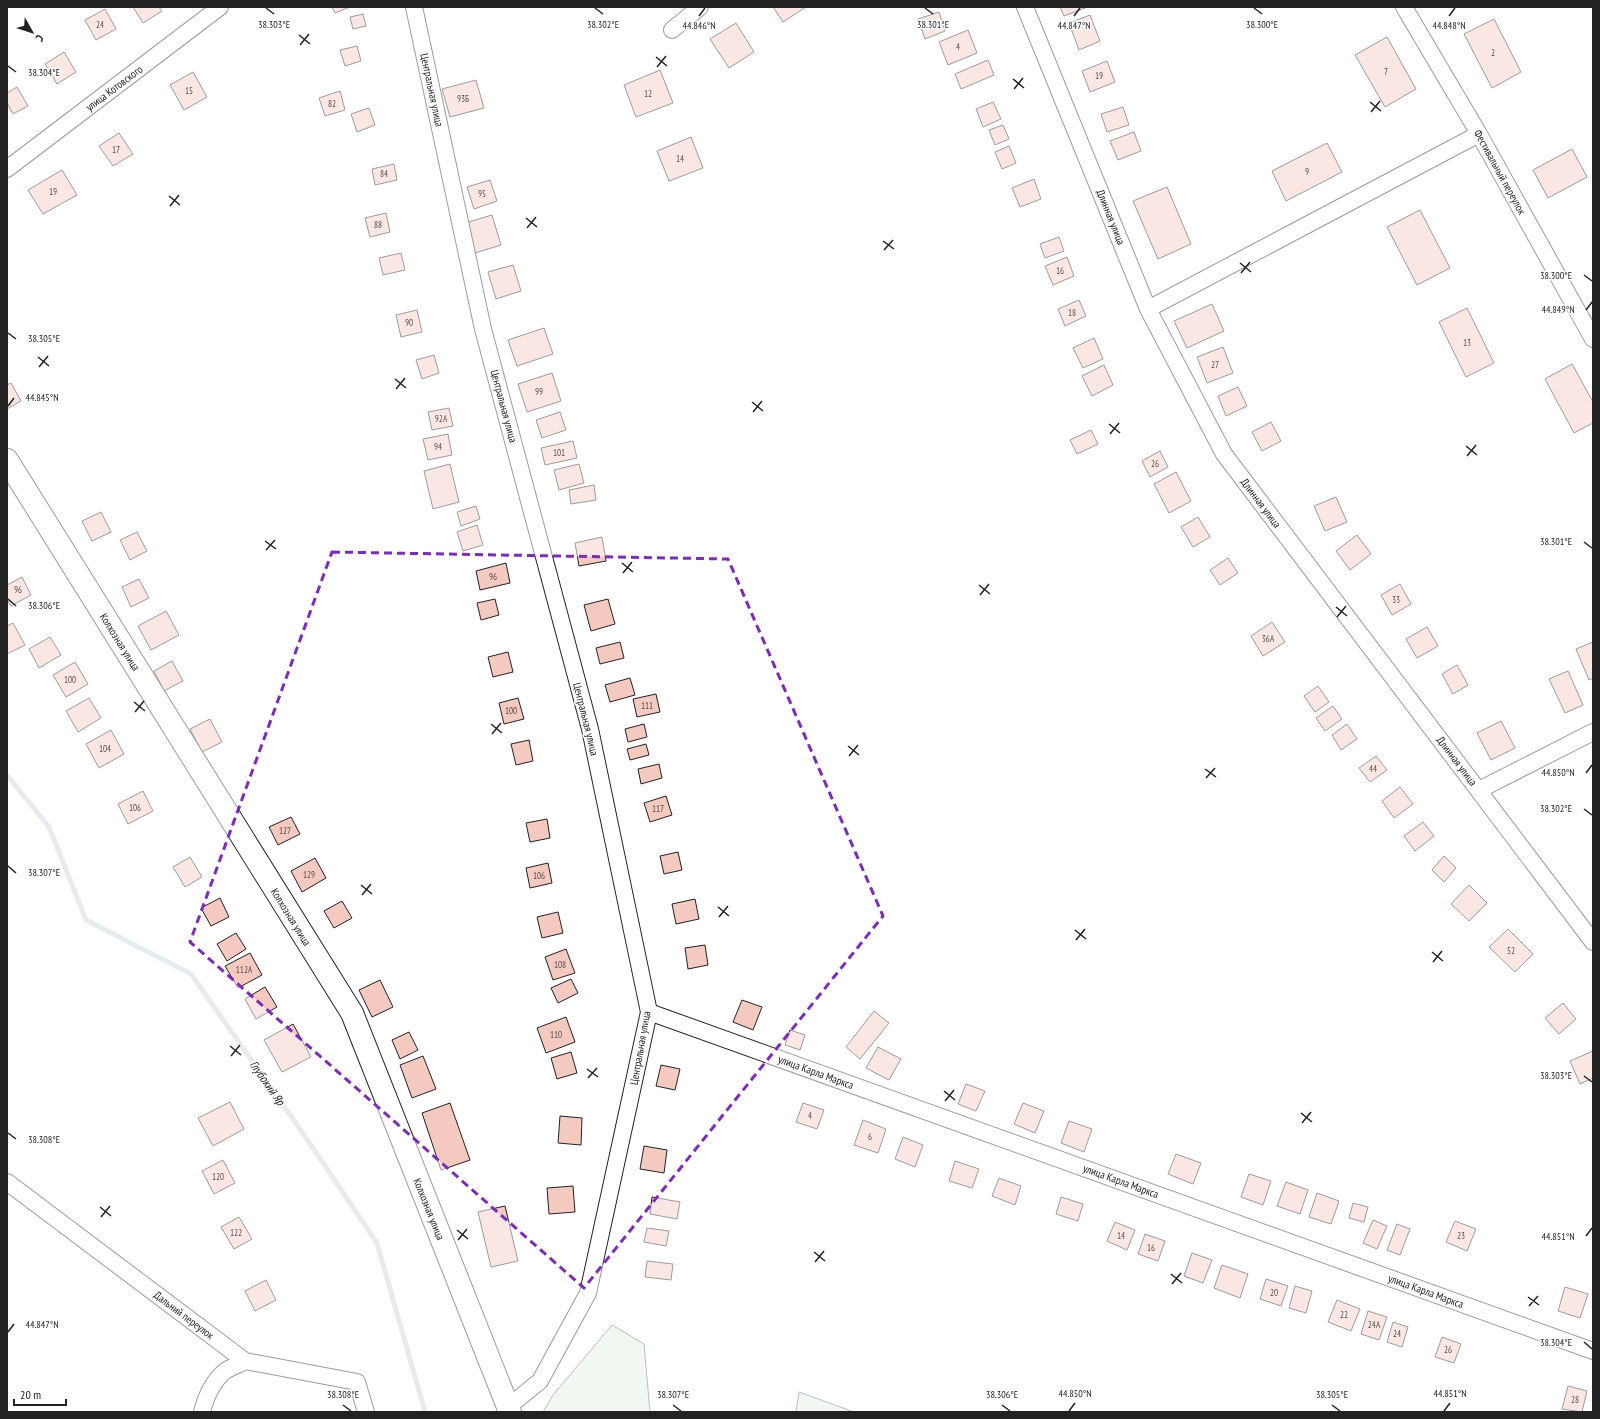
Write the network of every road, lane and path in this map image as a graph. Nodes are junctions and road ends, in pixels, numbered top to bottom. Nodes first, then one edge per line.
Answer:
1 (220, 7) edge
2 (414, 7) edge
3 (700, 7) edge
4 (1025, 7) edge
5 (1404, 7) edge
6 (672, 30) dead end
7 (1479, 134) junction
8 (7, 169) edge
9 (1148, 309) junction
10 (1593, 339) edge
11 (7, 460) edge
12 (1593, 732) edge
13 (1479, 790) junction
14 (1593, 942) edge
15 (649, 1012) junction
16 (7, 1182) edge
17 (1593, 1350) edge
18 (245, 1360) junction
19 (509, 1410) edge
20 (202, 1412) edge
21 (366, 1412) edge

1 - 8 street, улица Котовского
2 - 15 street, Центральная улица
3 - 6 street
4 - 9 street, Длинная улица
5 - 7 street, Фестивальный переулок
7 - 9 street
7 - 10 street, Фестивальный переулок
9 - 13 street, Длинная улица
11 - 19 street, Колхозная улица
12 - 13 street
13 - 14 street, Длинная улица
15 - 17 street, улица Карла Маркса
15 - 19 street, Центральная улица
16 - 18 street, Дальний переулок
18 - 20 street
18 - 21 street, Дальний переулок

